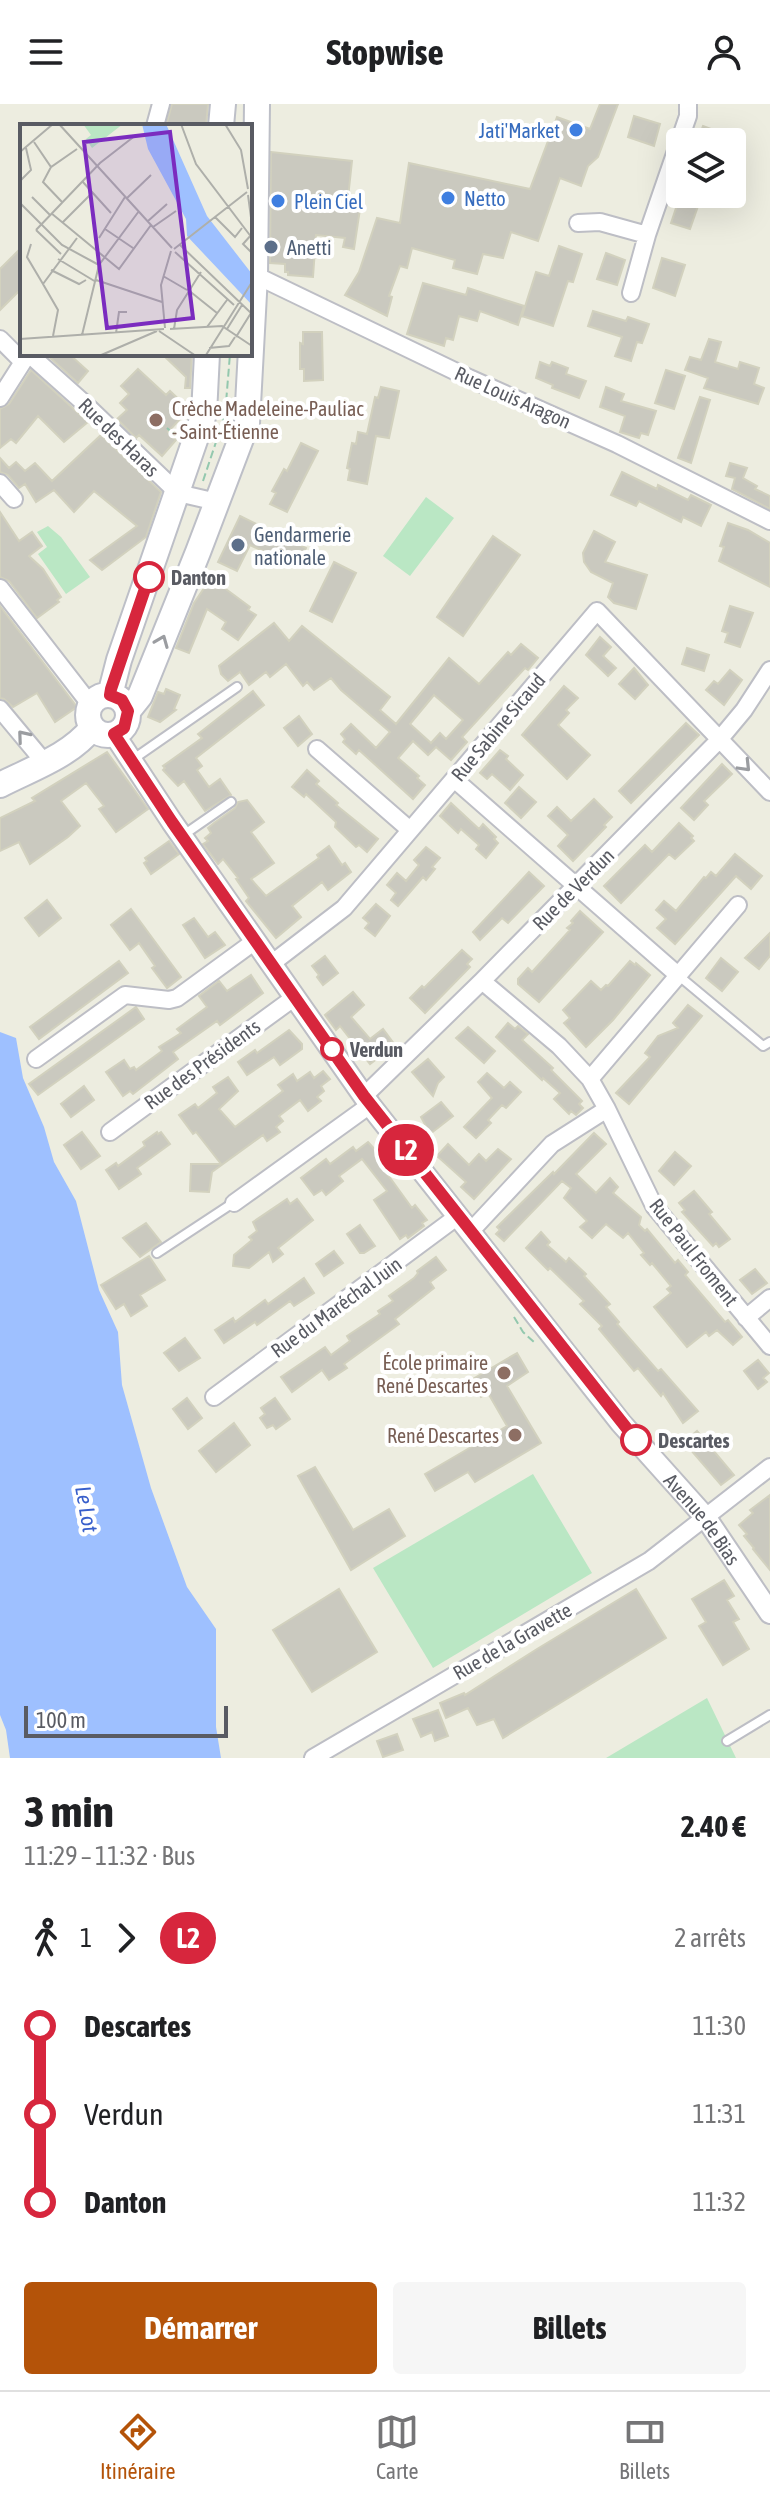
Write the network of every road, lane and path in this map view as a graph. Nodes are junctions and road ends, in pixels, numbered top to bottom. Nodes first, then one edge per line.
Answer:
1 (161, 104) edge
2 (223, 104) edge
3 (257, 104) edge
4 (688, 104) edge
5 (156, 124) edge
6 (221, 124) edge
7 (578, 223) dead end
8 (647, 235) junction
9 (252, 274) edge
10 (631, 293) dead end
11 (0, 339) edge
12 (20, 352) edge
13 (207, 356) edge
14 (250, 356) edge
15 (27, 357) edge
16 (0, 398) edge
17 (158, 420) dead end
18 (177, 437) dead end
19 (0, 483) edge
20 (178, 493) junction
21 (14, 499) dead end
22 (217, 502) junction
23 (770, 521) edge
24 (0, 588) edge
25 (16, 608) junction
26 (0, 619) edge
27 (770, 670) edge
28 (237, 687) dead end
29 (0, 709) edge
30 (107, 714) junction
31 (719, 740) junction
32 (317, 749) dead end
33 (131, 761) junction
34 (45, 763) junction
35 (454, 779) junction
36 (6, 782) edge
37 (770, 792) edge
38 (231, 802) dead end
39 (410, 830) junction
40 (182, 837) junction
41 (575, 887) junction
42 (738, 905) dead end
43 (255, 941) junction
44 (271, 964) junction
45 (679, 976) junction
46 (482, 981) junction
47 (295, 997) junction
48 (770, 1042) edge
49 (36, 1059) dead end
50 (590, 1079) junction
51 (367, 1100) junction
52 (607, 1109) junction
53 (110, 1132) dead end
54 (234, 1203) joint
55 (464, 1224) junction
56 (157, 1253) dead end
57 (770, 1298) edge
58 (746, 1318) junction
59 (770, 1346) edge
60 (214, 1397) dead end
61 (770, 1467) edge
62 (706, 1518) junction
63 (770, 1613) edge
64 (770, 1715) edge
65 (727, 1741) dead end
66 (313, 1758) edge

1 - 5 street
2 - 6 main road
3 - 9 main road
4 - 8 street
7 - 8 street
8 - 10 street
9 - 23 street, Rue Louis Aragon
11 - 12 street, Rue des Haras
13 - 20 main road
14 - 22 main road
15 - 16 street
15 - 20 street, Rue des Haras
17 - 18 path
19 - 21 street
20 - 22 street
20 - 30 main road
30 -> 22 main road
24 - 25 street
25 - 26 street
25 - 30 street
27 - 31 street, Rue de Verdun
28 - 33 lane
34 -> 29 street
30 - 33 street, Avenue de Bias
30 - 34 main road
31 - 35 street, Rue Sabine Sicaud
31 -> 37 street
31 - 41 street, Rue de Verdun
32 - 39 street
33 - 40 street, Avenue de Bias
34 - 36 main road
35 - 39 street, Rue Sabine Sicaud
35 - 41 street
38 - 40 lane
39 - 44 street, Rue Sabine Sicaud
40 - 43 street, Avenue de Bias
41 - 45 street
41 - 46 street, Rue de Verdun
42 - 45 street
43 - 44 street, Avenue de Bias
43 - 49 street
44 - 47 street, Avenue de Bias
45 - 48 lane
45 - 50 street
46 - 50 street
46 - 51 street, Rue de Verdun
47 - 51 street, Avenue de Bias
47 - 53 street, Rue des Présidents
50 - 52 street, Rue Paul Froment
51 - 54 street, Rue de Verdun
51 - 55 street, Avenue de Bias
52 - 55 street, Rue du Maréchal Juin
52 - 58 street, Rue Paul Froment
54 - 56 lane
55 - 60 street, Rue du Maréchal Juin
55 - 62 street, Avenue de Bias
57 - 58 street
58 - 59 street, Rue Paul Froment
61 - 62 street, Rue de la Gravette
62 - 63 street, Avenue de Bias
62 - 66 street, Rue de la Gravette
64 - 65 lane

